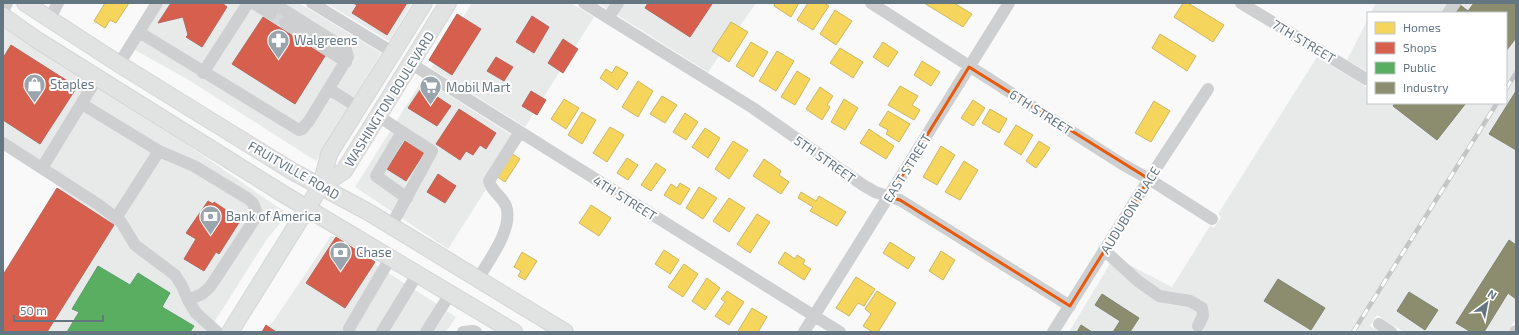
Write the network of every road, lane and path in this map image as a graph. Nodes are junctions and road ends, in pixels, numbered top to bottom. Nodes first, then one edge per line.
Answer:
1 (7, 3) edge
2 (25, 3) edge
3 (58, 3) edge
4 (157, 3) edge
5 (248, 3) edge
6 (253, 3) edge
7 (312, 3) edge
8 (424, 3) edge
9 (448, 3) edge
10 (584, 3) edge
11 (618, 3) edge
12 (871, 3) edge
13 (1009, 3) edge
14 (1241, 3) edge
15 (1456, 3) edge
16 (272, 9) edge
17 (3, 11) edge
18 (1449, 12) edge
19 (3, 16) edge
20 (608, 18) junction
21 (49, 20) junction
22 (285, 23) tunnel mouth
23 (139, 32) junction
24 (394, 53) junction
25 (346, 62) junction
26 (410, 63) junction
27 (119, 64) junction
28 (969, 67) junction
29 (203, 73) junction
30 (97, 78) junction
31 (1366, 79) dead end
32 (329, 89) junction
33 (1208, 89) dead end
34 (82, 104) junction
35 (359, 108) junction
36 (378, 116) junction
37 (402, 132) junction
38 (520, 132) junction
39 (3, 143) edge
40 (158, 151) junction
41 (42, 168) junction
42 (1149, 178) junction
43 (321, 186) junction
44 (889, 197) junction
45 (407, 198) junction
46 (307, 207) junction
47 (116, 218) junction
48 (1212, 219) dead end
49 (391, 226) junction
50 (1104, 250) junction
51 (391, 257) junction
52 (418, 273) junction
53 (478, 279) junction
54 (450, 294) junction
55 (188, 300) junction
56 (1070, 306) junction
57 (814, 316) junction
58 (1379, 324) dead end
59 (1198, 326) dead end
60 (218, 332) edge
61 (230, 332) edge
62 (350, 332) edge
63 (382, 332) edge
64 (427, 332) edge
65 (463, 332) edge
66 (476, 332) edge
67 (514, 332) edge
68 (565, 332) edge
69 (804, 332) edge
70 (840, 332) edge
71 (1054, 332) edge
72 (1392, 332) edge

1 - 17 street
2 - 21 main road, FRUITVILLE ROAD
3 - 21 street
4 - 23 street
5 - 29 street
6 - 16 street
7 - 24 street
8 - 24 main road, WASHINGTON BOULEVARD
9 - 26 main road, WASHINGTON BOULEVARD
10 - 20 street, 5TH STREET
11 - 20 street
12 - 28 street, 6TH STREET
13 - 28 street, EAST STREET
14 - 31 street, 7TH STREET
15 - 18 street
16 - 25 street
19 - 30 main road, FRUITVILLE ROAD
20 - 44 street, 5TH STREET
21 - 27 main road, FRUITVILLE ROAD
22 - 25 street
23 - 27 street
23 - 29 street
24 - 35 main road, WASHINGTON BOULEVARD
25 - 32 street
26 - 36 main road, WASHINGTON BOULEVARD
26 - 38 street, 4TH STREET
27 - 43 main road, FRUITVILLE ROAD
28 - 42 street, 6TH STREET
28 - 44 street, EAST STREET
29 - 32 street
30 - 34 street
30 - 46 main road, FRUITVILLE ROAD
32 - 35 street
33 - 42 street, AUDUBON PLACE
34 - 40 street
34 - 41 street
35 - 43 main road, WASHINGTON BOULEVARD
36 - 37 street
36 - 43 main road, WASHINGTON BOULEVARD
37 - 45 street
37 - 45 street
38 - 53 street
38 - 57 street, 4TH STREET
39 - 41 street
40 - 47 street
40 - 55 street
41 - 47 street
42 - 48 street, 6TH STREET
42 - 50 street, AUDUBON PLACE
43 - 46 main road, WASHINGTON BOULEVARD
43 - 49 main road, FRUITVILLE ROAD
44 - 56 street, 5TH STREET
44 - 57 street, EAST STREET
45 - 49 street
46 - 51 main road, FRUITVILLE ROAD
46 - 61 main road, WASHINGTON BOULEVARD
47 - 55 street
49 - 53 main road, FRUITVILLE ROAD
50 - 56 street, AUDUBON PLACE
50 - 59 street
51 - 52 main road, FRUITVILLE ROAD
51 - 62 street
52 - 54 main road, FRUITVILLE ROAD
52 - 63 street
53 - 68 main road, FRUITVILLE ROAD
54 - 64 street
54 - 67 main road, FRUITVILLE ROAD
55 - 60 street
56 - 71 street, AUDUBON PLACE
57 - 69 street, EAST STREET
57 - 70 street, 4TH STREET
58 - 72 street
65 - 66 street

